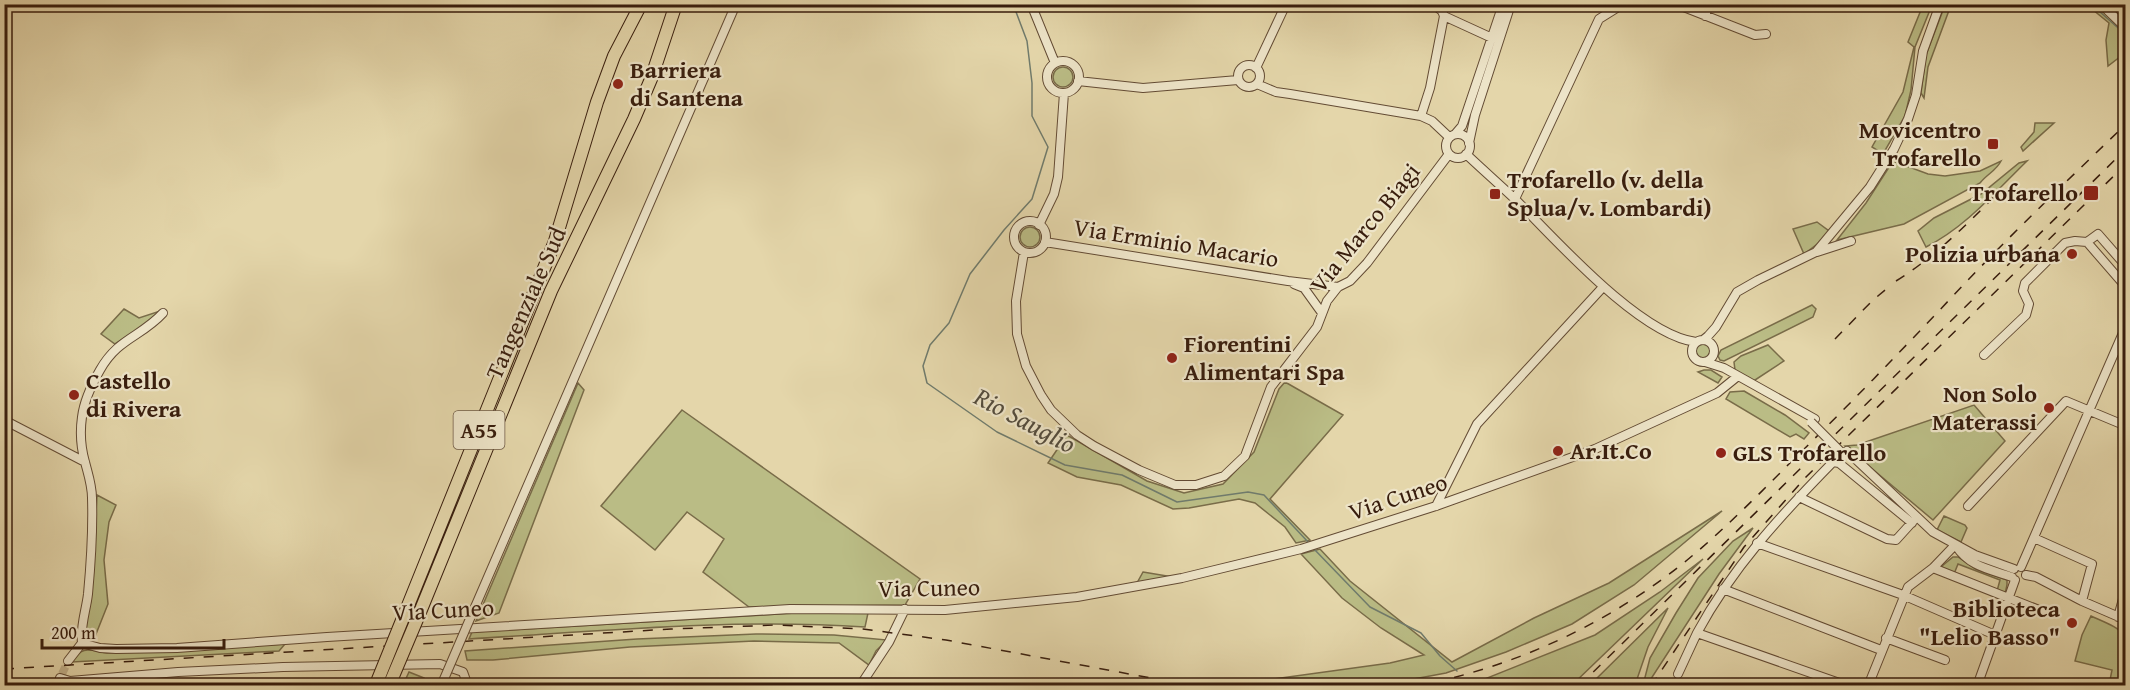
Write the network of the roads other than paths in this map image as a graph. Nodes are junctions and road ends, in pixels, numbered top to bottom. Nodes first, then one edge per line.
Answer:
1 (641, 4) edge
2 (676, 4) edge
3 (736, 4) edge
4 (1031, 4) edge
5 (1286, 4) edge
6 (1433, 4) edge
7 (1503, 4) edge
8 (1510, 4) edge
9 (1623, 4) edge
10 (1676, 4) edge
11 (1709, 4) edge
12 (1940, 4) edge
13 (2101, 4) edge
14 (1444, 16) junction
15 (1705, 16) junction
16 (2126, 28) edge
17 (1766, 34) dead end
18 (1492, 38) junction
19 (1055, 63) junction
20 (1256, 68) junction
21 (1238, 80) junction
22 (1078, 81) junction
23 (1257, 84) junction
24 (1064, 93) junction
25 (1421, 117) junction
26 (1452, 135) junction
27 (1470, 143) junction
28 (1449, 154) junction
29 (1466, 154) junction
30 (1515, 199) junction
31 (1039, 225) junction
32 (1851, 241) dead end
33 (1045, 242) junction
34 (2087, 242) junction
35 (1024, 252) junction
36 (1816, 252) junction
37 (2126, 266) edge
38 (1288, 281) junction
39 (1338, 286) junction
40 (1603, 287) junction
41 (2126, 287) edge
42 (163, 313) dead end
43 (1322, 313) junction
44 (2126, 326) edge
45 (1716, 327) junction
46 (1681, 340) junction
47 (1699, 341) junction
48 (1714, 351) junction
49 (1691, 352) junction
50 (1984, 355) dead end
51 (1705, 362) junction
52 (1724, 368) junction
53 (1738, 376) junction
54 (2089, 410) junction
55 (4, 420) edge
56 (2126, 426) edge
57 (85, 462) junction
58 (1799, 497) junction
59 (1436, 506) junction
60 (1968, 506) dead end
61 (1914, 520) junction
62 (2034, 538) junction
63 (1757, 543) junction
64 (1955, 545) junction
65 (1933, 568) junction
66 (2017, 573) junction
67 (2126, 588) edge
68 (1723, 589) junction
69 (1904, 595) junction
70 (2009, 598) junction
71 (2082, 601) junction
72 (905, 609) junction
73 (2044, 612) dead end
74 (2122, 618) edge
75 (1697, 633) junction
76 (1995, 636) junction
77 (1886, 638) junction
78 (82, 643) junction
79 (1881, 650) junction
80 (1945, 660) dead end
81 (68, 661) tunnel mouth
82 (1678, 674) dead end
83 (59, 679) edge
84 (390, 683) edge
85 (376, 684) edge
86 (441, 686) edge
87 (468, 686) edge
88 (860, 686) edge
89 (1848, 686) edge
90 (1868, 686) edge
91 (1977, 686) edge

1 - 85 highway, Tangenziale Sud / A55, bridge
2 - 84 highway, Tangenziale Sud / A55, bridge
3 - 86 street, bridge
4 - 19 street
5 - 20 street
6 - 14 street
7 - 18 street
8 - 27 street
9 - 30 street
10 - 15 street
11 - 15 street
12 - 36 street
13 - 16 street
14 - 18 street
14 - 25 street
15 - 17 street
18 - 26 street
19 - 22 street
19 - 24 street
20 - 21 street
20 - 23 street
21 - 22 street
21 - 23 street
22 - 24 street
23 - 25 street
24 - 31 street
25 - 26 street
26 - 27 street
26 - 28 street
27 - 29 street
28 - 29 street
28 - 39 street, Via Marco Biagi
29 - 30 street
30 - 40 street
31 - 33 street
31 - 35 street
32 - 36 street
33 - 35 street
33 - 38 street, Via Erminio Macario
34 - 37 street
34 - 41 street
34 - 50 street
35 - 43 street, Via Marco Biagi
36 - 45 street
38 - 39 street, Via Erminio Macario
38 - 43 street
39 - 43 street, Via Marco Biagi
40 - 46 street
40 - 59 street
42 - 57 street
44 - 54 street
45 - 47 street
45 - 48 street
46 - 47 street
46 - 49 street
47 - 48 street
47 - 49 street
48 - 51 street
48 - 52 street
49 - 51 street
51 - 52 street
52 - 53 street
53 - 59 street, Via Cuneo
53 - 61 street
54 - 56 street
54 - 60 street
54 - 62 street
55 - 57 street
57 - 78 street
58 - 61 street
58 - 61 street
58 - 63 street
59 - 72 street, Via Cuneo
61 - 64 street
62 - 66 street
62 - 71 street
63 - 68 street
63 - 69 street
64 - 65 street
64 - 66 street
65 - 69 street
65 - 70 street
66 - 70 street
66 - 71 street
67 - 74 street
68 - 75 street
68 - 79 street
69 - 76 street
69 - 77 street
70 - 73 street
70 - 76 street
71 - 74 street
72 - 78 street, Via Cuneo
72 - 88 street
75 - 82 street
75 - 89 street
76 - 91 street
77 - 79 street
77 - 80 street
78 - 81 street
79 - 90 street
83 - 87 street

